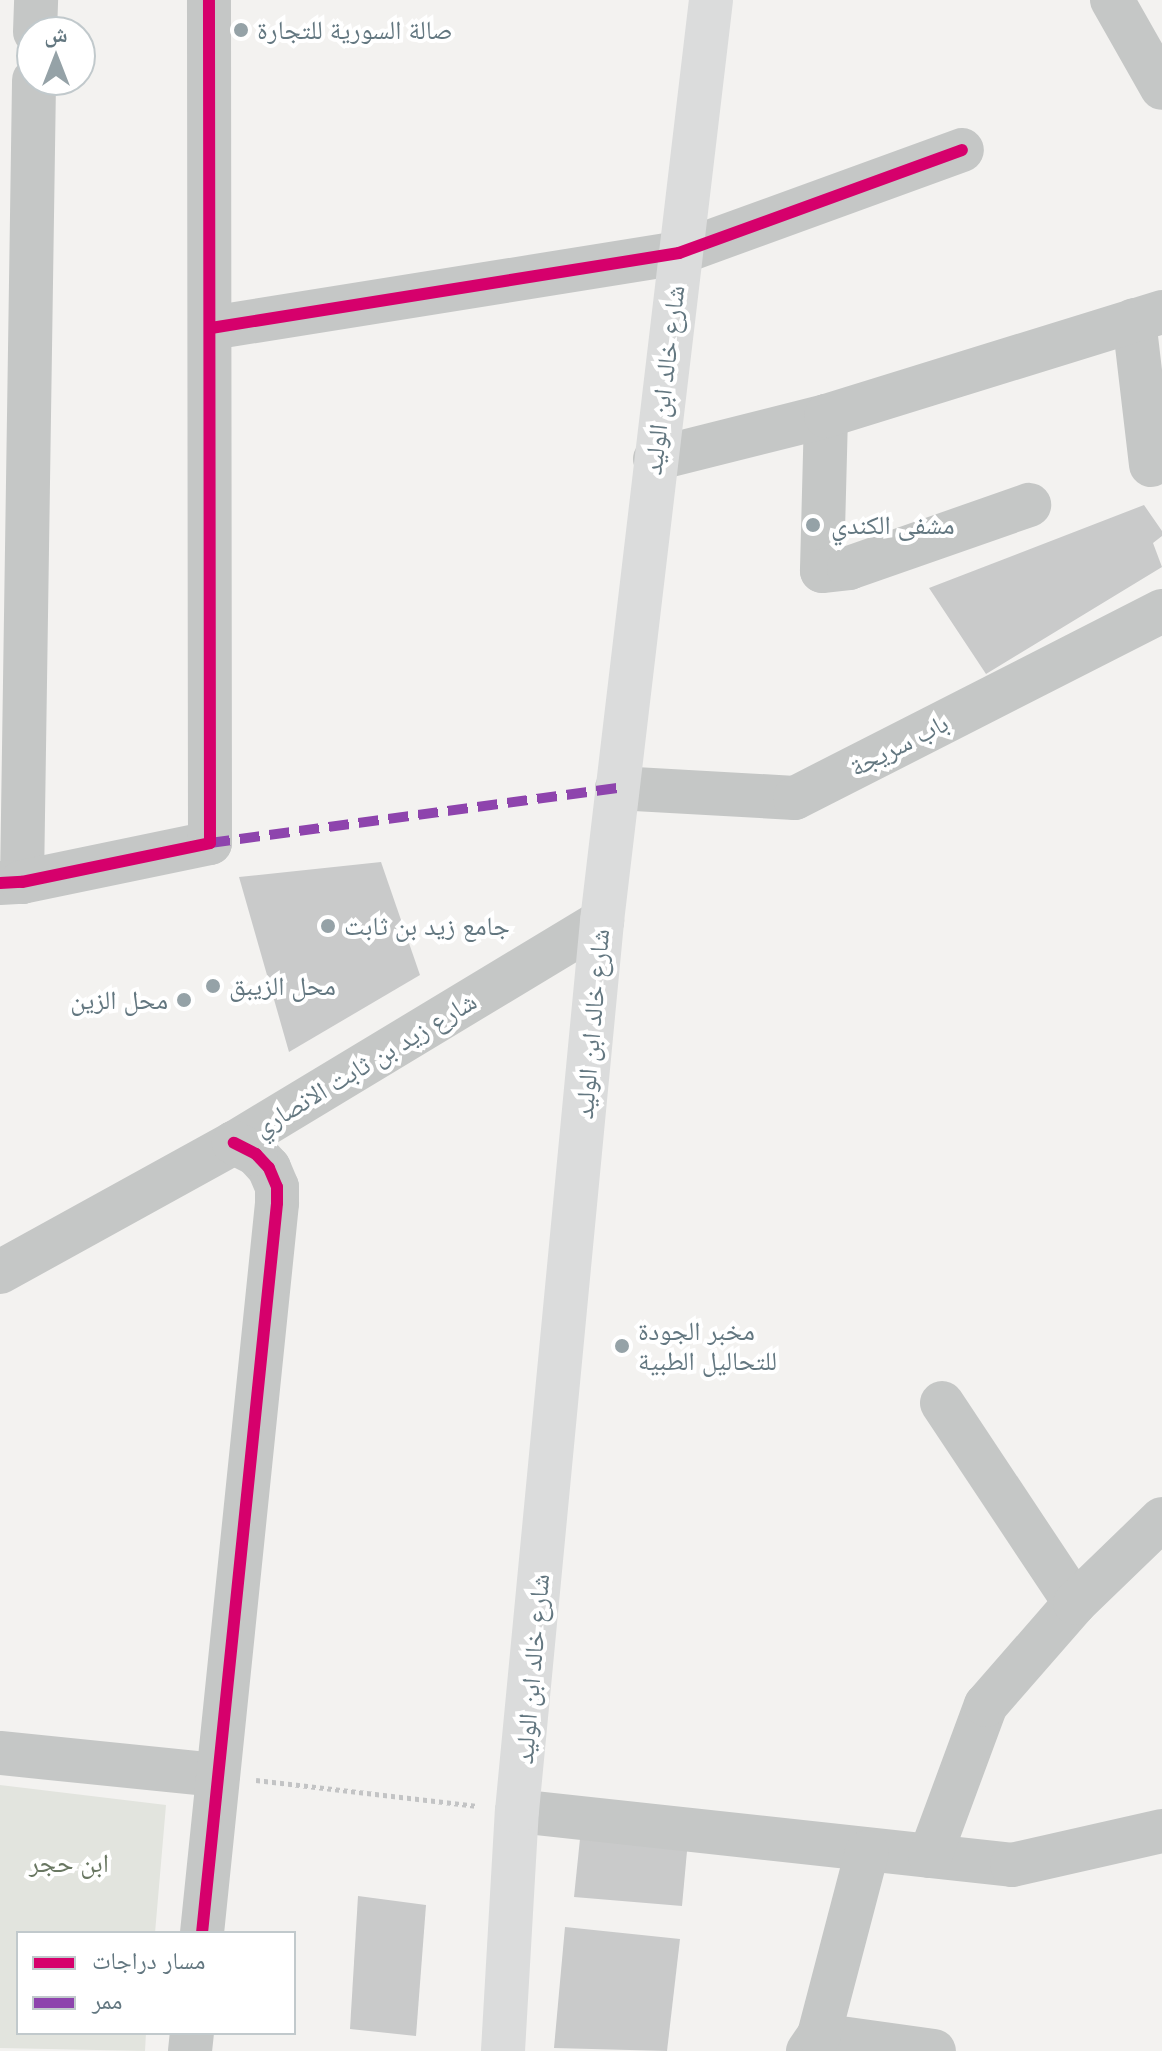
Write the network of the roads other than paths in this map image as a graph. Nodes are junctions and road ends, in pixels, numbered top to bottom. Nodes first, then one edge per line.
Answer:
1 (209, 0) edge
2 (1112, 0) edge
3 (707, 1) edge
4 (1162, 88) edge
5 (34, 96) edge
6 (962, 150) dead end
7 (679, 253) junction
8 (1148, 316) edge
9 (211, 328) junction
10 (826, 416) junction
11 (655, 459) junction
12 (1151, 465) dead end
13 (1029, 505) dead end
14 (1162, 611) edge
15 (617, 788) junction
16 (11, 882) edge
17 (602, 921) junction
18 (234, 1143) junction
19 (0, 1272) edge
20 (942, 1403) dead end
21 (1162, 1519) edge
22 (1075, 1603) junction
23 (0, 1753) edge
24 (218, 1775) junction
25 (517, 1811) junction
26 (1162, 1831) edge
27 (867, 1852) junction
28 (930, 1856) junction
29 (202, 1931) edge
30 (813, 2043) edge
31 (503, 2051) edge
32 (934, 2051) edge

1 - 9 street
2 - 4 street
3 - 7 main road, شارع خالد ابن الوليد
5 - 16 street
6 - 7 street
7 - 9 street
7 - 11 main road, شارع خالد ابن الوليد
8 - 10 street
8 - 12 street
9 - 16 street
10 - 11 street
10 - 13 street
11 - 15 main road, شارع خالد ابن الوليد
14 - 15 street, باب سريجة
15 - 17 main road, شارع خالد ابن الوليد
17 - 18 street, شارع زيد بن ثابت الانصاري
17 - 25 main road, شارع خالد ابن الوليد
18 - 19 street, شارع زيد بن ثابت الانصاري
18 - 24 street
20 - 22 street
21 - 22 street
22 - 28 street
23 - 24 street
24 - 29 street
25 - 27 street
25 - 31 main road, شارع خالد ابن الوليد
26 - 28 street
27 - 28 street
27 - 30 street
30 - 32 street

